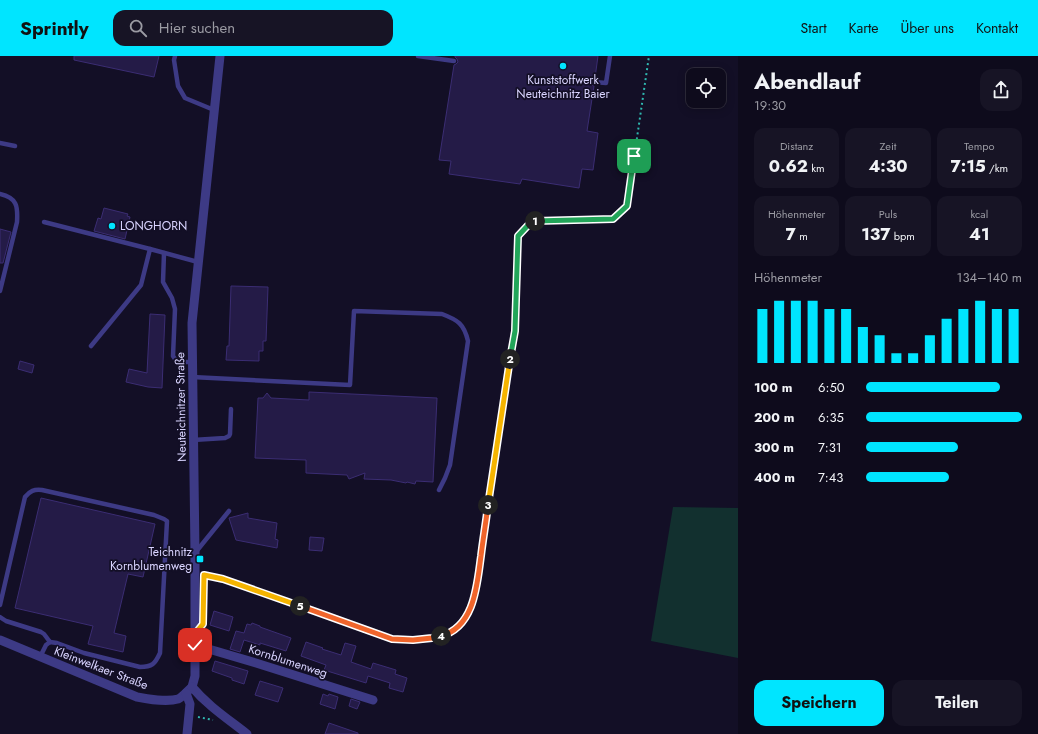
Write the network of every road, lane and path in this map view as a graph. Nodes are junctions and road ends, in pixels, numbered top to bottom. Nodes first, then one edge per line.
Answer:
1 (175, 56) edge
2 (220, 56) edge
3 (418, 56) edge
4 (610, 56) edge
5 (649, 56) edge
6 (454, 61) dead end
7 (594, 82) dead end
8 (214, 110) junction
9 (0, 142) edge
10 (15, 146) dead end
11 (0, 194) edge
12 (44, 222) dead end
13 (150, 249) junction
14 (164, 253) junction
15 (198, 262) junction
16 (0, 288) edge
17 (91, 346) dead end
18 (192, 362) junction
19 (192, 377) junction
20 (231, 409) dead end
21 (193, 440) junction
22 (439, 490) dead end
23 (229, 511) dead end
24 (196, 554) junction
25 (199, 574) junction
26 (204, 582) dead end
27 (0, 606) edge
28 (0, 617) edge
29 (0, 640) edge
30 (50, 642) junction
31 (195, 645) junction
32 (40, 657) junction
33 (189, 690) junction
34 (373, 700) dead end
35 (189, 715) junction
36 (228, 720) junction
37 (187, 734) edge
38 (247, 734) edge

1 - 8 lane
2 - 8 street, Neuteichnitzer Straße
3 - 6 lane
4 - 7 lane
5 - 25 path
8 - 15 street, Neuteichnitzer Straße
9 - 10 lane
11 - 16 lane
12 - 13 lane
13 - 14 lane
13 - 17 lane
14 - 15 lane
14 - 18 lane
15 - 18 street, Neuteichnitzer Straße
18 - 19 street, Neuteichnitzer Straße
19 - 21 street, Neuteichnitzer Straße
19 - 22 lane
20 - 21 lane
21 - 24 street, Neuteichnitzer Straße
23 - 24 lane
24 - 25 street, Neuteichnitzer Straße
25 - 26 path
25 - 31 street, Neuteichnitzer Straße
27 - 30 lane
28 - 30 lane
29 - 32 street, Kleinwelkaer Straße
30 - 32 lane
31 - 33 street, Neuteichnitzer Straße
31 - 34 street, Kornblumenweg
32 - 33 street, Kleinwelkaer Straße
33 - 35 street, Neuteichnitzer Straße
33 - 36 street
35 - 36 path
35 - 37 street, Neuteichnitzer Straße
36 - 38 street

